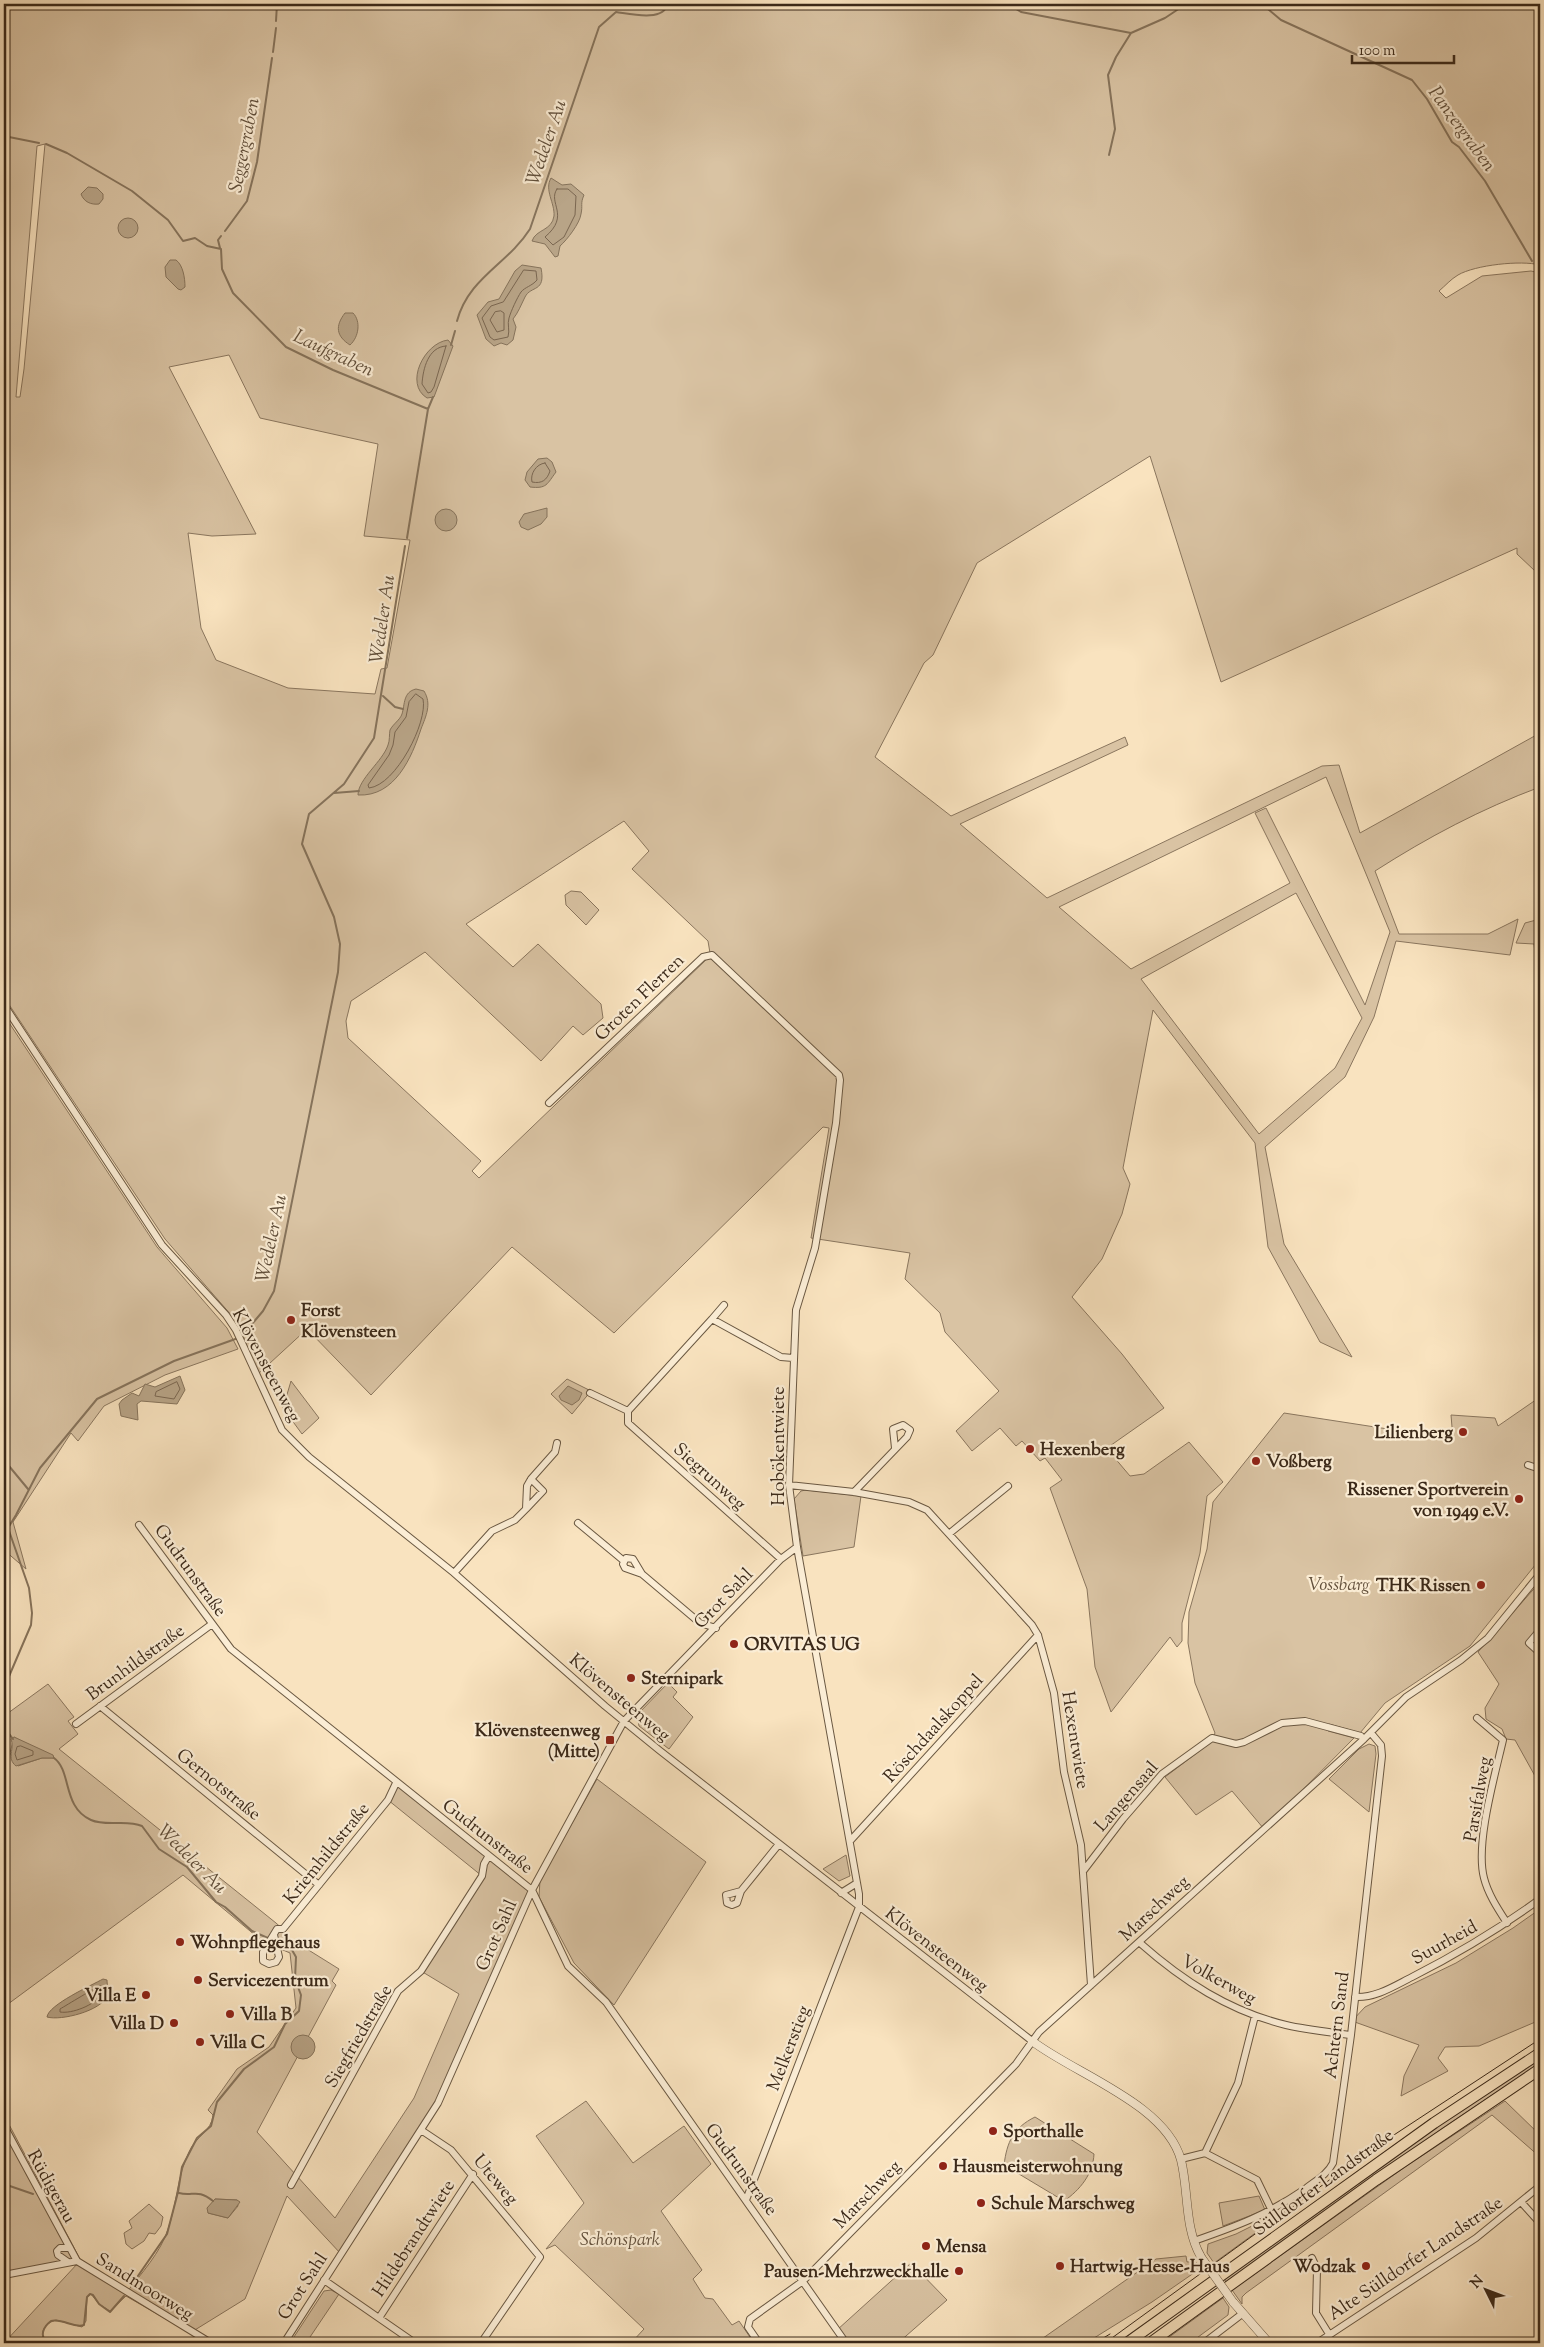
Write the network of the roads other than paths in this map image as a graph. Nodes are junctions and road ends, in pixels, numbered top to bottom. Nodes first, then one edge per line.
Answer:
1 (4, 1005) edge
2 (839, 1075) joint
3 (550, 1103) dead end
4 (724, 1305) dead end
5 (712, 1319) junction
6 (793, 1358) junction
7 (590, 1393) dead end
8 (628, 1411) junction
9 (557, 1443) dead end
10 (895, 1448) dead end
11 (1528, 1465) dead end
12 (1540, 1469) edge
13 (530, 1479) junction
14 (789, 1485) junction
15 (1008, 1486) dead end
16 (854, 1492) junction
17 (526, 1509) junction
18 (578, 1523) dead end
19 (139, 1525) dead end
20 (950, 1533) junction
21 (797, 1547) junction
22 (781, 1559) junction
23 (624, 1560) junction
24 (454, 1573) junction
25 (642, 1574) junction
26 (1540, 1574) edge
27 (700, 1623) junction
28 (212, 1624) junction
29 (716, 1628) junction
30 (1540, 1630) edge
31 (1038, 1635) junction
32 (704, 1639) junction
33 (1540, 1654) edge
34 (100, 1706) junction
35 (1477, 1718) dead end
36 (624, 1721) junction
37 (76, 1724) dead end
38 (1371, 1733) junction
39 (1364, 1739) junction
40 (396, 1783) junction
41 (850, 1841) junction
42 (779, 1844) junction
43 (488, 1857) junction
44 (1084, 1870) junction
45 (857, 1883) junction
46 (319, 1885) junction
47 (532, 1890) junction
48 (741, 1890) dead end
49 (841, 1893) junction
50 (1540, 1899) edge
51 (859, 1907) junction
52 (1506, 1923) junction
53 (274, 1935) junction
54 (1140, 1944) junction
55 (1091, 1984) junction
56 (1355, 1997) junction
57 (1255, 2016) junction
58 (1350, 2035) junction
59 (1032, 2041) junction
60 (1540, 2053) edge
61 (1540, 2069) edge
62 (4, 2126) edge
63 (421, 2130) junction
64 (1205, 2153) junction
65 (1181, 2159) junction
66 (473, 2174) junction
67 (291, 2184) dead end
68 (1540, 2186) edge
69 (746, 2200) junction
70 (1522, 2203) junction
71 (1272, 2211) junction
72 (1540, 2223) edge
73 (1194, 2241) junction
74 (70, 2248) junction
75 (1312, 2258) dead end
76 (77, 2261) junction
77 (68, 2262) junction
78 (4, 2275) edge
79 (324, 2280) junction
80 (803, 2281) junction
81 (1242, 2314) junction
82 (379, 2318) junction
83 (1329, 2334) junction
84 (211, 2343) edge
85 (284, 2343) edge
86 (415, 2343) edge
87 (482, 2343) edge
88 (759, 2343) edge
89 (846, 2343) edge
90 (1127, 2343) edge
91 (1150, 2343) edge
92 (1204, 2343) edge
93 (1269, 2343) edge
94 (1317, 2343) edge

1 - 24 street, Klövensteenweg
2 - 3 street, Groten Flerren
2 - 6 street, Hobökentwiete
4 - 5 street
5 - 6 street
5 - 8 street
6 - 14 street, Hobökentwiete
7 - 8 street
8 - 22 street, Siegrunweg
9 - 13 street
10 - 16 street
11 - 12 street
13 - 17 street
13 - 17 street
14 - 16 street, Hexentwiete
14 - 21 street, Hobökentwiete
15 - 20 street
16 - 20 street, Hexentwiete
17 - 24 street
18 - 23 street
19 - 28 street, Gudrunstraße
20 - 31 street, Hexentwiete
21 - 22 street, Grot Sahl
21 - 41 street, Hobökentwiete
22 - 29 street, Grot Sahl
23 - 25 street
23 - 25 street
24 - 36 street, Klövensteenweg
25 - 27 street
26 - 38 street, Marschweg
27 - 29 street
27 - 32 street
28 - 34 street, Brunhildstraße
28 - 40 street, Gudrunstraße
29 - 32 street, Grot Sahl
30 - 33 street
31 - 41 street, Röschdaalskoppel
31 - 44 street, Hexentwiete
32 - 36 street, Grot Sahl
34 - 37 street, Brunhildstraße
34 - 46 street, Gernotstraße
35 - 52 street, Parsifalweg
36 - 42 street, Klövensteenweg
36 - 47 street, Grot Sahl
38 - 39 street, Marschweg
38 - 56 street, Achtern Sand
39 - 44 street, Langensaal
39 - 54 street, Marschweg
40 - 43 street, Gudrunstraße
40 - 46 street, Kriemhildstraße
41 - 45 street, Hobökentwiete
42 - 48 street
42 - 49 street, Klövensteenweg
43 - 47 street, Gudrunstraße
43 - 67 street, Siegfriedstraße
44 - 55 street, Hexentwiete
45 - 49 street
45 - 51 street, Hobökentwiete
46 - 53 street, Kriemhildstraße
47 - 63 street, Grot Sahl
47 - 69 street, Gudrunstraße
49 - 51 street, Klövensteenweg
50 - 52 street, Suurheid
51 - 59 street, Klövensteenweg
51 - 69 street, Melkerstieg
52 - 56 street, Suurheid
53 - 53 street, Kriemhildstraße
54 - 55 street, Marschweg
54 - 57 street, Volkerweg
55 - 59 street, Marschweg
56 - 58 street, Achtern Sand
57 - 58 street, Volkerweg
57 - 64 street
58 - 71 street, Achtern Sand
59 - 65 street, Klövensteenweg
59 - 80 street, Marschweg
60 - 90 highway, Sülldorfer Landstraße
61 - 91 highway, Sülldorfer Landstraße
62 - 74 street, Rüdigerau
63 - 66 street, Uteweg
63 - 79 street, Grot Sahl
64 - 65 street
64 - 71 street
65 - 73 street, Klövensteenweg
66 - 82 street, Hildebrandtwiete
66 - 87 street, Uteweg
68 - 70 street, Alte Sülldorfer Landstraße
69 - 80 street, Gudrunstraße
70 - 72 street
70 - 83 street, Alte Sülldorfer Landstraße
71 - 73 street, Achtern Sand
73 - 81 street, Klövensteenweg, bridge
74 - 76 street, Rüdigerau
74 - 77 street
75 - 83 street, Alte Sülldorfer Landstraße
76 - 77 street, Sandmoorweg
76 - 84 street, Sandmoorweg
77 - 78 street, Sandmoorweg
79 - 82 street
79 - 85 street, Grot Sahl
80 - 88 street, Marschweg
80 - 89 street, Gudrunstraße
81 - 92 street
81 - 93 street, Klövensteenweg
82 - 86 street
83 - 94 street, Alte Sülldorfer Landstraße

